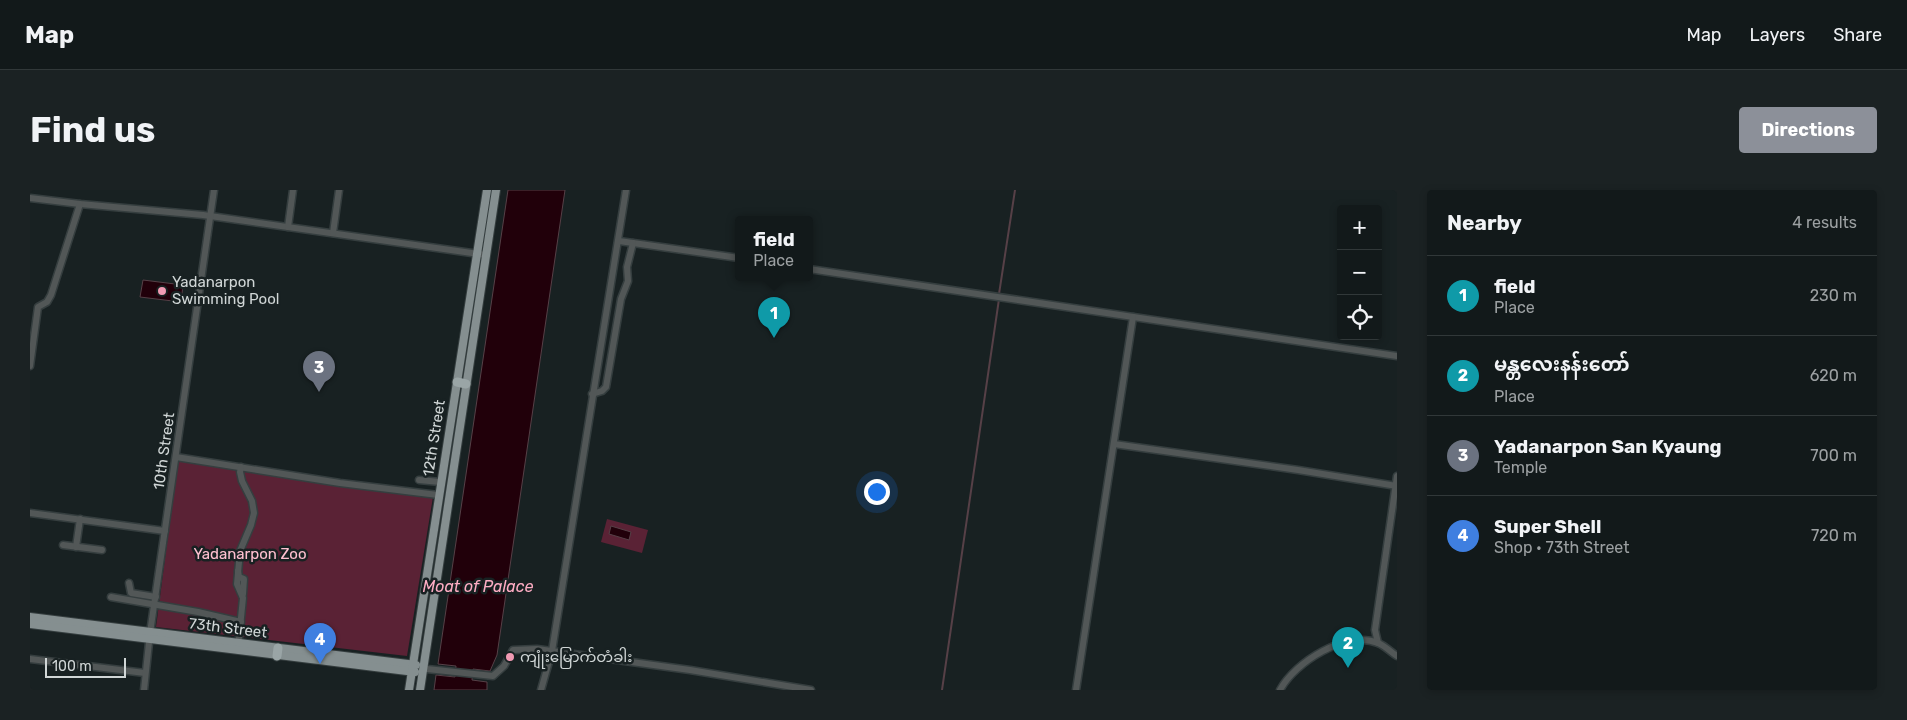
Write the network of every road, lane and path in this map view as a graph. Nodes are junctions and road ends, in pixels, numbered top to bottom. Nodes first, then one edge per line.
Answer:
1 (214, 190) edge
2 (293, 190) edge
3 (339, 190) edge
4 (487, 190) edge
5 (496, 190) edge
6 (626, 190) edge
7 (30, 198) edge
8 (80, 204) junction
9 (210, 216) junction
10 (288, 227) junction
11 (334, 233) junction
12 (619, 241) junction
13 (633, 243) junction
14 (482, 254) junction
15 (735, 257) edge
16 (813, 270) edge
17 (1133, 317) junction
18 (602, 336) junction
19 (615, 337) junction
20 (1397, 356) edge
21 (30, 366) edge
22 (461, 383) junction
23 (592, 394) junction
24 (1114, 444) junction
25 (176, 456) junction
26 (241, 467) junction
27 (1397, 476) edge
28 (419, 480) dead end
29 (440, 482) junction
30 (1396, 486) edge
31 (438, 495) junction
32 (30, 513) edge
33 (80, 519) junction
34 (165, 531) junction
35 (63, 545) dead end
36 (76, 546) junction
37 (102, 550) dead end
38 (129, 584) dead end
39 (111, 596) dead end
40 (155, 601) junction
41 (30, 617) edge
42 (241, 622) junction
43 (30, 624) edge
44 (1375, 630) junction
45 (150, 636) junction
46 (1364, 640) junction
47 (1378, 643) junction
48 (238, 647) junction
49 (552, 651) junction
50 (1397, 656) edge
51 (30, 659) edge
52 (146, 668) junction
53 (412, 668) junction
54 (424, 669) junction
55 (144, 690) edge
56 (409, 690) edge
57 (420, 690) edge
58 (541, 690) edge
59 (811, 690) edge
60 (1076, 690) edge
61 (1280, 690) edge

1 - 9 street, 10th Street
2 - 10 street
3 - 11 street
4 - 14 main road, 12th Street
5 - 14 main road, 12th Street
6 - 12 street
7 - 8 street
8 - 9 street
8 - 21 street
9 - 10 street
9 - 25 street, 10th Street
10 - 11 street
11 - 14 street
12 - 13 street
12 - 18 street
13 - 15 street
13 - 19 street
14 - 22 main road, 12th Street
16 - 17 street
17 - 20 street
17 - 24 street
18 - 19 street
18 - 23 street
19 - 23 street
22 - 29 main road, 12th Street
22 - 54 main road, 12th Street
23 - 49 street
24 - 30 street
24 - 60 street
25 - 26 street
25 - 34 street, 10th Street
26 - 31 street
26 - 42 street
27 - 30 street
28 - 29 street
29 - 31 main road, 12th Street
30 - 44 street
31 - 53 main road, 12th Street
32 - 33 street
33 - 34 street
33 - 36 street
34 - 40 street, 10th Street
35 - 36 street
36 - 37 street
38 - 40 street
39 - 40 street
40 - 42 street
40 - 45 street, 10th Street
41 - 45 main road, 73th Street
42 - 48 street
43 - 45 main road, 73th Street
44 - 46 street
44 - 47 street
45 - 48 main road, 73th Street
45 - 52 street, 10th Street
46 - 47 street
46 - 61 street
47 - 50 street
48 - 53 main road, 73th Street
49 - 54 street
49 - 58 street
49 - 59 street
51 - 52 street
52 - 55 street, 10th Street
53 - 54 main road, 73th Street
53 - 56 main road, 12th Street
54 - 57 main road, 12th Street

